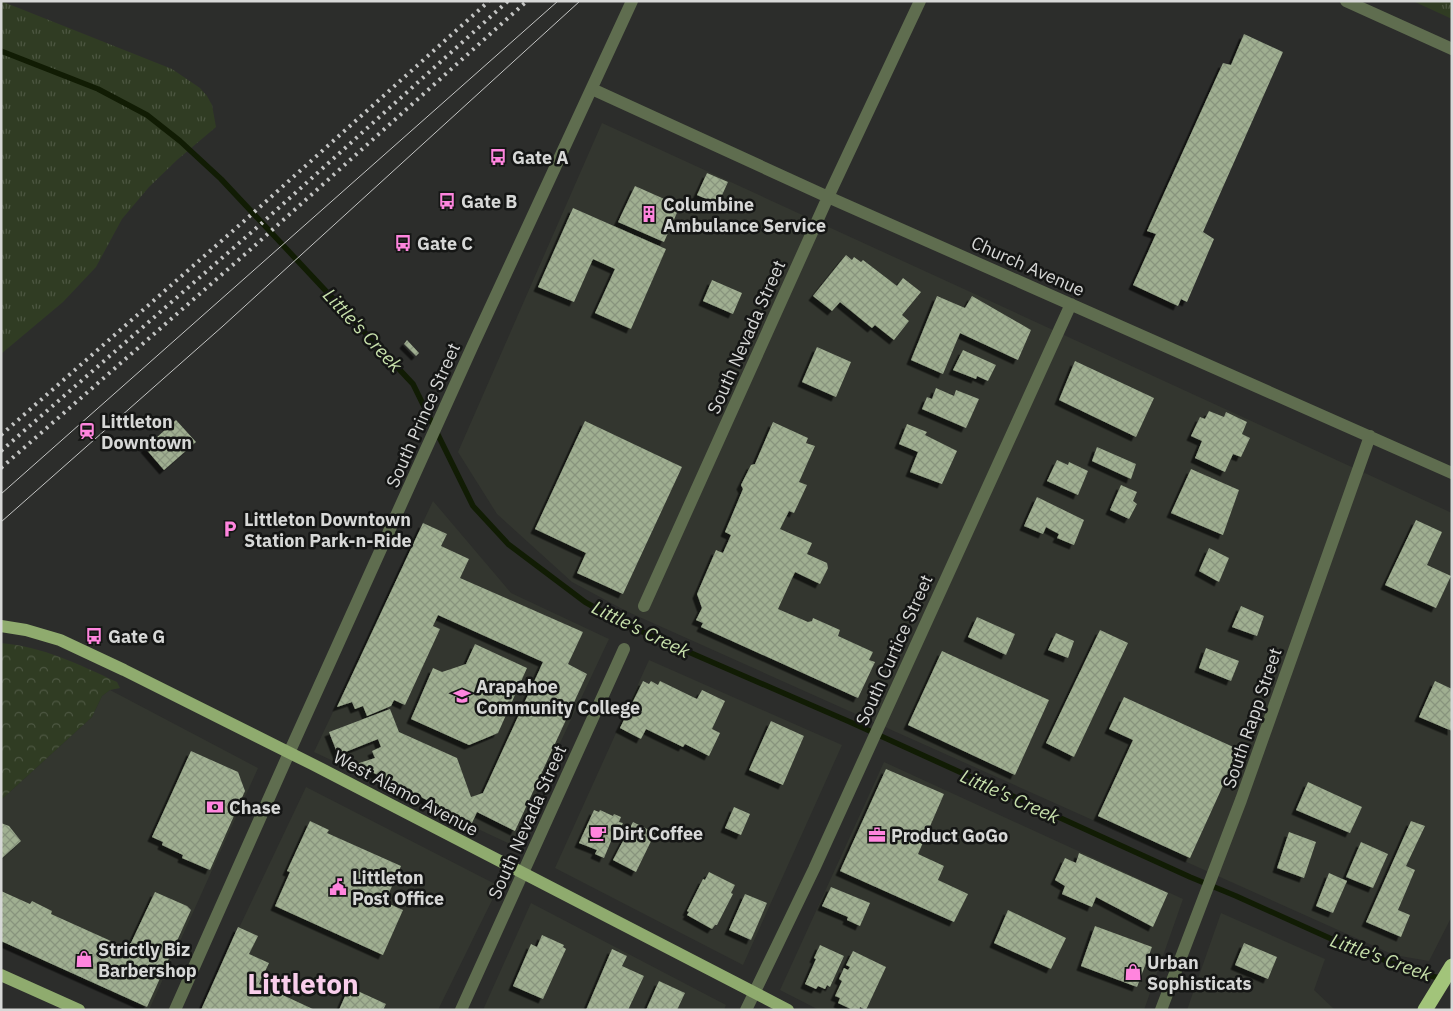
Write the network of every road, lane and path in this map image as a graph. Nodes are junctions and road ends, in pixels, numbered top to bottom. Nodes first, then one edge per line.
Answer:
1 (632, 1) edge
2 (920, 1) edge
3 (1346, 1) edge
4 (1452, 49) edge
5 (592, 89) junction
6 (828, 197) junction
7 (1071, 304) junction
8 (1370, 436) junction
9 (1452, 472) edge
10 (644, 606) dead end
11 (1, 626) edge
12 (624, 650) dead end
13 (289, 752) junction
14 (523, 874) junction
15 (1452, 966) edge
16 (1, 975) edge
17 (755, 992) junction
18 (1428, 1005) edge
19 (79, 1010) edge
20 (175, 1010) edge
21 (461, 1010) edge
22 (746, 1010) edge
23 (788, 1010) edge
24 (1162, 1010) edge

1 - 5 street, South Prince Street
2 - 6 street, South Nevada Street
3 - 4 street
5 - 6 street, Church Avenue
5 - 13 street, South Prince Street
6 - 7 street, Church Avenue
6 - 10 street, South Nevada Street
7 - 8 street, Church Avenue
7 - 17 street, South Curtice Street
8 - 9 street, Church Avenue
8 - 24 street, South Rapp Street
11 - 13 main road, West Alamo Avenue
12 - 14 street, South Nevada Street
13 - 14 main road, West Alamo Avenue
13 - 20 street, South Prince Street
14 - 17 main road, West Alamo Avenue
14 - 21 street, South Nevada Street
15 - 18 highway
16 - 19 main road
17 - 22 street, South Curtice Street
17 - 23 main road, West Alamo Avenue

